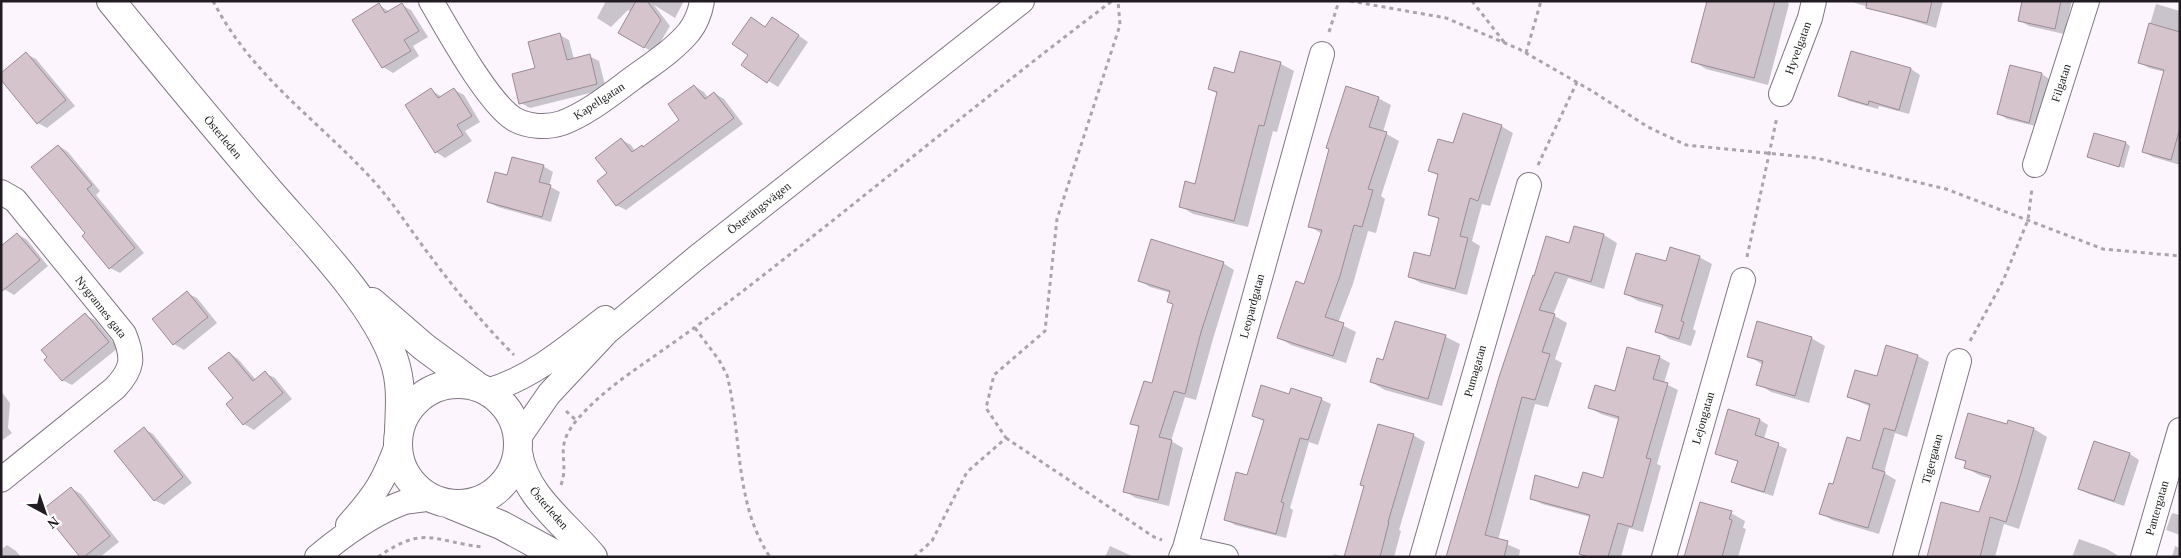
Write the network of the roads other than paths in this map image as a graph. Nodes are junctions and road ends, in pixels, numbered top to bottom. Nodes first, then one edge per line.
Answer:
1 (112, 1) edge
2 (431, 1) edge
3 (702, 1) edge
4 (1003, 1) edge
5 (1022, 1) edge
6 (1814, 1) edge
7 (2087, 1) edge
8 (1322, 54) road end
9 (1782, 94) road end
10 (2035, 165) road end
11 (1529, 185) road end
12 (1, 192) edge
13 (338, 270) junction
14 (1743, 280) road end
15 (1959, 361) road end
16 (482, 389) junction
17 (2180, 430) edge
18 (398, 436) junction
19 (518, 445) junction
20 (1, 480) edge
21 (439, 501) junction
22 (324, 551) edge
23 (1183, 552) edge
24 (560, 557) edge
25 (593, 557) edge
26 (1226, 557) edge
27 (1422, 557) edge
28 (1664, 557) edge
29 (1905, 557) edge
30 (2144, 557) edge

1 - 13 main road, Österleden
2 - 3 street, Kapellgatan
4 - 16 street, Österängsvägen
5 - 19 street, Österängsvägen
6 - 9 street, Hyvelgatan
7 - 10 street, Filgatan
8 - 23 street, Leopardgatan
11 - 27 street, Pumagatan
12 - 20 street, Nygrannes gata
13 - 16 main road, Österleden
13 - 18 main road, Österleden
14 - 28 street, Lejongatan
15 - 29 street, Tigergatan
16 - 18 main road
16 - 19 main road, Österleden
17 - 30 street, Pantergatan
18 - 21 main road, Österleden
18 - 22 street
19 - 21 main road
19 - 25 main road, Österleden
21 - 22 street
21 - 24 main road, Österleden
23 - 26 street

